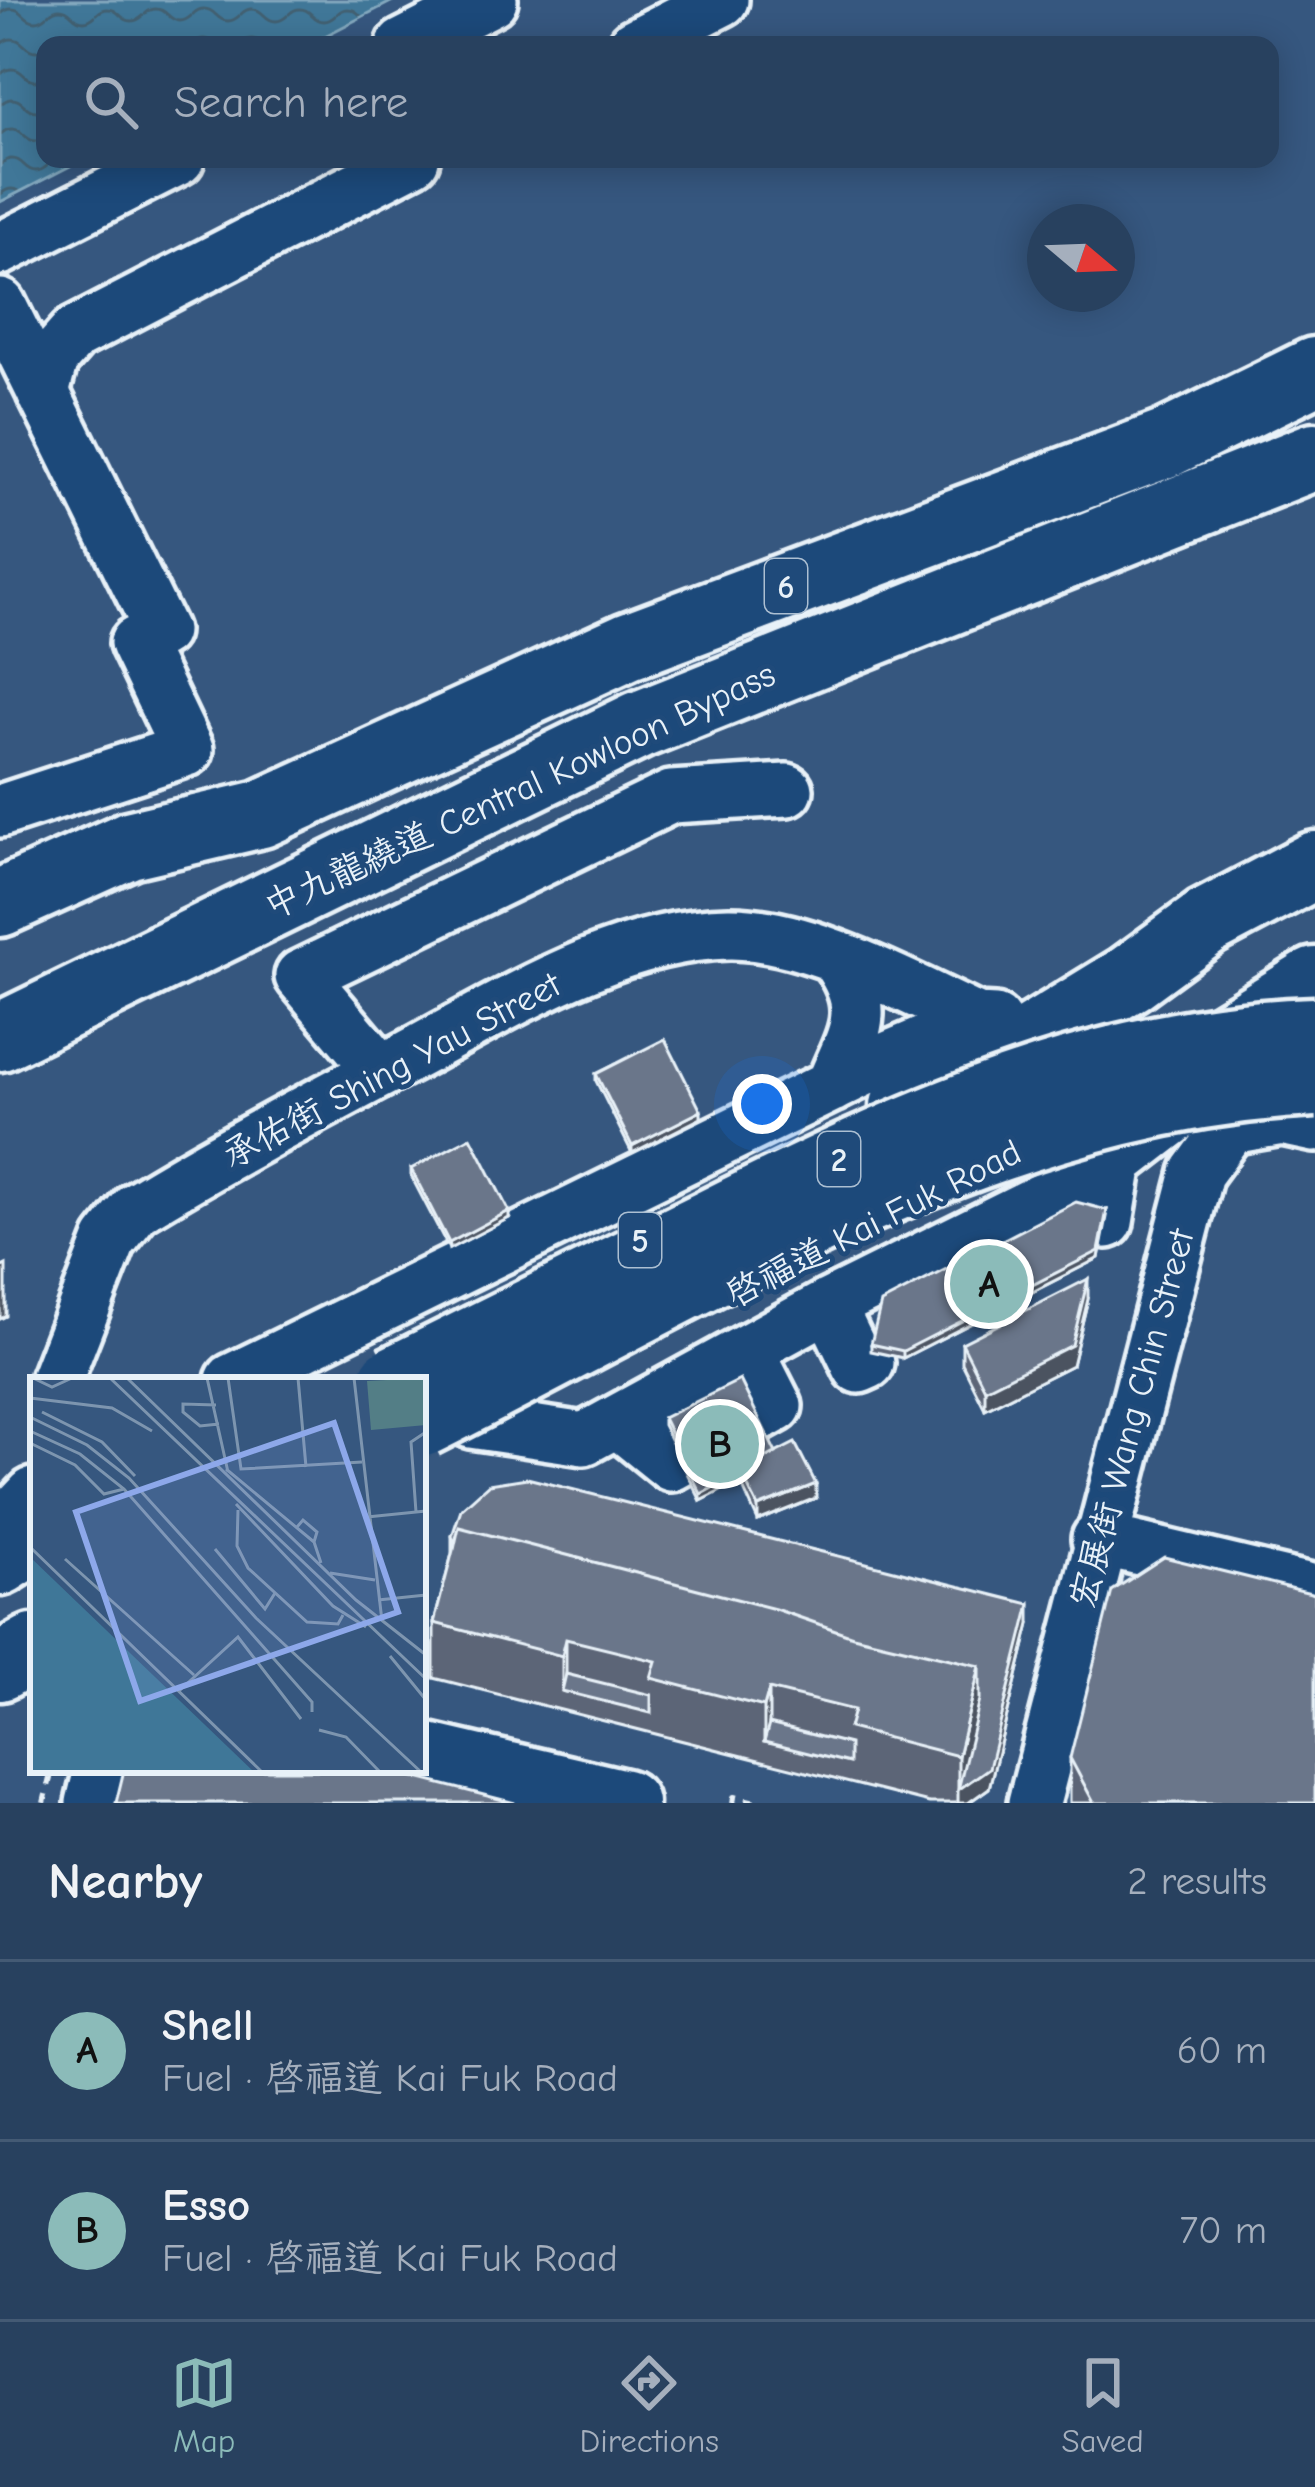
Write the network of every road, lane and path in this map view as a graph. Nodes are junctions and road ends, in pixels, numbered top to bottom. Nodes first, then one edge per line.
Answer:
1 (491, 0) edge
2 (722, 0) edge
3 (421, 36) edge
4 (652, 36) edge
5 (160, 168) edge
6 (396, 168) edge
7 (0, 249) edge
8 (0, 305) edge
9 (1315, 371) edge
10 (43, 393) junction
11 (1312, 459) edge
12 (788, 790) dead end
13 (0, 811) edge
14 (1315, 865) edge
15 (0, 904) edge
16 (838, 961) junction
17 (1315, 985) edge
18 (977, 1021) junction
19 (1060, 1022) junction
20 (0, 1036) edge
21 (381, 1071) junction
22 (1315, 1083) edge
23 (832, 1086) junction
24 (1315, 1126) edge
25 (1117, 1162) junction
26 (1107, 1222) edge
27 (830, 1305) junction
28 (868, 1363) dead end
29 (57, 1377) edge
30 (238, 1377) edge
31 (358, 1377) edge
32 (399, 1377) edge
33 (439, 1430) edge
34 (30, 1497) edge
35 (0, 1529) edge
36 (1098, 1539) junction
37 (30, 1542) edge
38 (30, 1551) edge
39 (0, 1563) edge
40 (1315, 1591) edge
41 (30, 1604) edge
42 (0, 1615) edge
43 (30, 1650) edge
44 (0, 1667) edge
45 (0, 1684) edge
46 (30, 1688) edge
47 (1000, 1720) edge
48 (1051, 1733) junction
49 (426, 1757) edge
50 (51, 1773) edge
51 (99, 1773) edge
52 (44, 1803) edge
53 (92, 1803) edge
54 (623, 1803) edge
55 (733, 1803) edge
56 (760, 1803) edge
57 (1034, 1803) edge

1 - 3 street
2 - 4 street
5 - 7 street
6 - 10 street
8 - 10 street
9 - 15 main road, 中九龍繞道 Central Kowloon Bypass / 6
10 - 13 street
11 - 20 main road, 中九龍繞道 Central Kowloon Bypass / 6
12 - 21 street
14 - 19 main road, 5
16 - 18 street, 承佑街 Shing Yau Street
16 - 21 street, 承佑街 Shing Yau Street
16 - 23 street
17 - 25 street, 啓福道 Kai Fuk Road
17 - 32 main road, 2, bridge
17 - 33 main road, 啓福道 Kai Fuk Road
18 - 19 street
18 - 23 street
19 - 31 main road, 5
21 - 29 street, 承佑街 Shing Yau Street
22 - 33 main road, 2, bridge
23 - 30 street
24 - 36 street, 宏展街 Wang Chin Street
25 - 26 street
25 - 27 street, 啓福道 Kai Fuk Road
27 - 28 street
27 - 33 street, 啓福道 Kai Fuk Road
34 - 35 street
36 - 40 street
36 - 48 street, 宏展街 Wang Chin Street
37 - 39 main road
38 - 39 main road
41 - 42 main road
43 - 44 main road
45 - 46 main road
47 - 48 street
48 - 57 street, 宏展街 Wang Chin Street
49 - 54 main road
50 - 52 path
51 - 53 street
55 - 56 path

